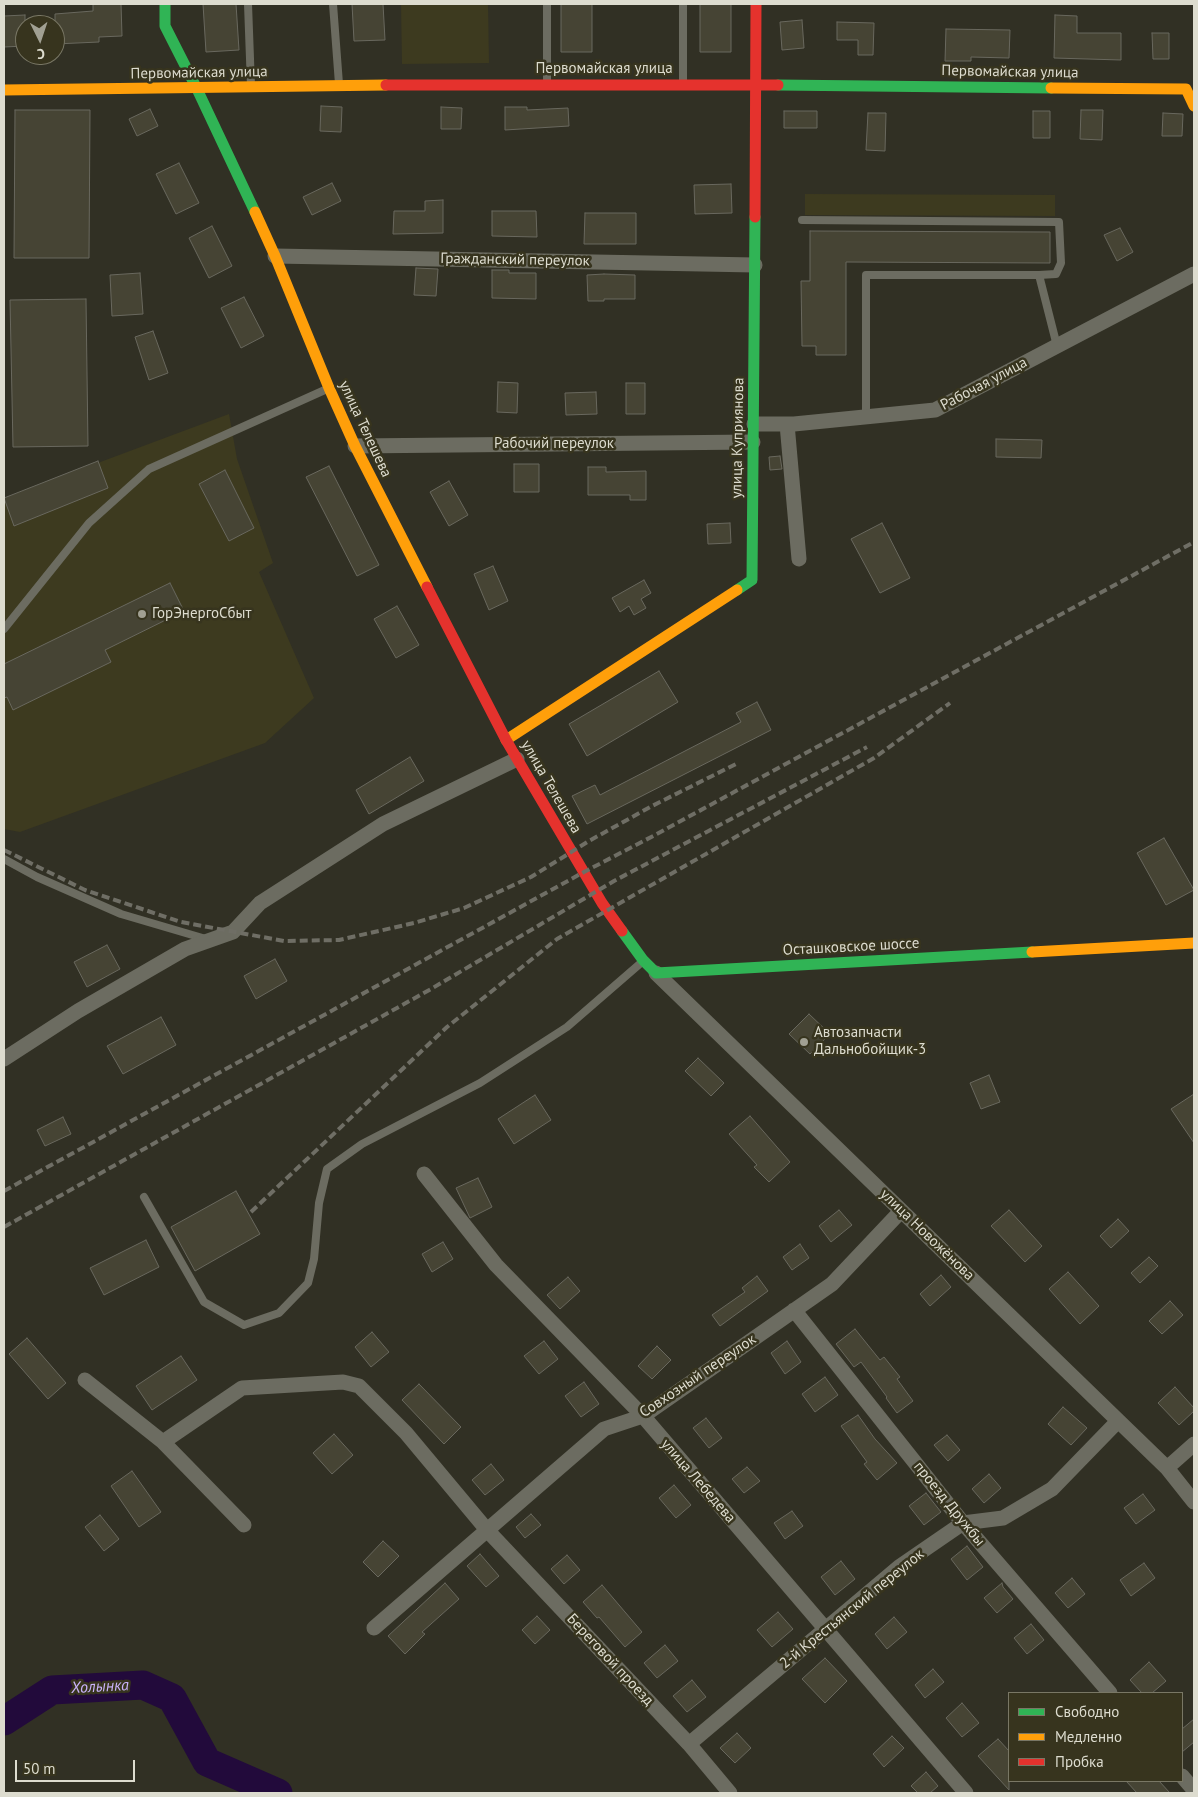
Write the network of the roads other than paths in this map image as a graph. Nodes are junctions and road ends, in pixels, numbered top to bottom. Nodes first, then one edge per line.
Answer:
1 (165, 4) edge
2 (248, 4) edge
3 (333, 4) edge
4 (547, 4) edge
5 (683, 4) edge
6 (756, 4) edge
7 (548, 84) junction
8 (683, 84) junction
9 (756, 84) junction
10 (340, 86) junction
11 (251, 88) junction
12 (197, 89) junction
13 (4, 90) edge
14 (1194, 106) edge
15 (802, 220) dead end
16 (275, 256) junction
17 (755, 265) junction
18 (1194, 274) edge
19 (1039, 275) junction
20 (1057, 346) junction
21 (329, 388) junction
22 (866, 417) junction
23 (754, 424) junction
24 (787, 424) junction
25 (753, 442) junction
26 (355, 446) junction
27 (799, 559) dead end
28 (4, 629) edge
29 (506, 740) junction
30 (517, 759) junction
31 (4, 859) edge
32 (210, 940) junction
33 (1194, 943) edge
34 (643, 960) junction
35 (656, 972) junction
36 (4, 1059) edge
37 (424, 1174) dead end
38 (144, 1197) dead end
39 (901, 1211) junction
40 (794, 1310) junction
41 (85, 1380) dead end
42 (643, 1416) junction
43 (1118, 1421) junction
44 (163, 1442) junction
45 (1194, 1444) edge
46 (1167, 1468) junction
47 (1194, 1502) edge
48 (963, 1523) junction
49 (244, 1526) dead end
50 (487, 1530) junction
51 (374, 1628) dead end
52 (826, 1630) junction
53 (1109, 1692) edge
54 (689, 1744) junction
55 (1183, 1777) edge
56 (1194, 1790) edge
57 (730, 1793) edge
58 (966, 1793) edge

1 - 12 street, улица Телешева
2 - 11 lane
3 - 10 lane
4 - 7 lane
5 - 8 lane
6 - 9 street, улица Куприянова
7 - 8 street, Первомайская улица
7 - 10 street, Первомайская улица
8 - 9 street, Первомайская улица
9 - 14 street, Первомайская улица
9 - 17 street, улица Куприянова
10 - 11 street, Первомайская улица
11 - 12 street, Первомайская улица
12 - 13 street, Первомайская улица
12 - 16 street, улица Телешева
15 - 19 lane
16 - 17 street, Гражданский переулок
16 - 21 street, улица Телешева
17 - 23 street, улица Куприянова
18 - 20 street, Рабочая улица
19 - 20 lane
19 - 22 lane
20 - 22 street, Рабочая улица
21 - 26 street, улица Телешева
21 - 28 lane
22 - 24 street, Рабочая улица
23 - 24 street, Рабочая улица
23 - 25 street, улица Куприянова
24 - 27 street
25 - 26 street, Рабочий переулок
25 - 29 street, улица Куприянова
26 - 29 street, улица Телешева
29 - 30 street, улица Телешева
30 - 32 street
30 - 34 street, улица Телешева
31 - 32 lane
32 - 36 street
33 - 35 street, Осташковское шоссе
34 - 35 street
34 - 38 lane
35 - 39 street, улица Новожёнова
37 - 42 street, улица Лебедева
39 - 40 street, Совхозный переулок
39 - 43 street, улица Новожёнова
40 - 42 street, Совхозный переулок
40 - 48 street, проезд Дружбы
41 - 44 street
42 - 50 street, Совхозный переулок
42 - 52 street, улица Лебедева
43 - 46 street, улица Новожёнова
43 - 48 street, 2-й Крестьянский переулок
44 - 49 street
44 - 50 street, Береговой проезд
45 - 46 street
46 - 47 street, улица Новожёнова
48 - 52 street, 2-й Крестьянский переулок
48 - 53 street, проезд Дружбы
50 - 51 street, Совхозный переулок
50 - 54 street, Береговой проезд
52 - 54 street, 2-й Крестьянский переулок
52 - 58 street, улица Лебедева
54 - 57 street, Береговой проезд
55 - 56 street

